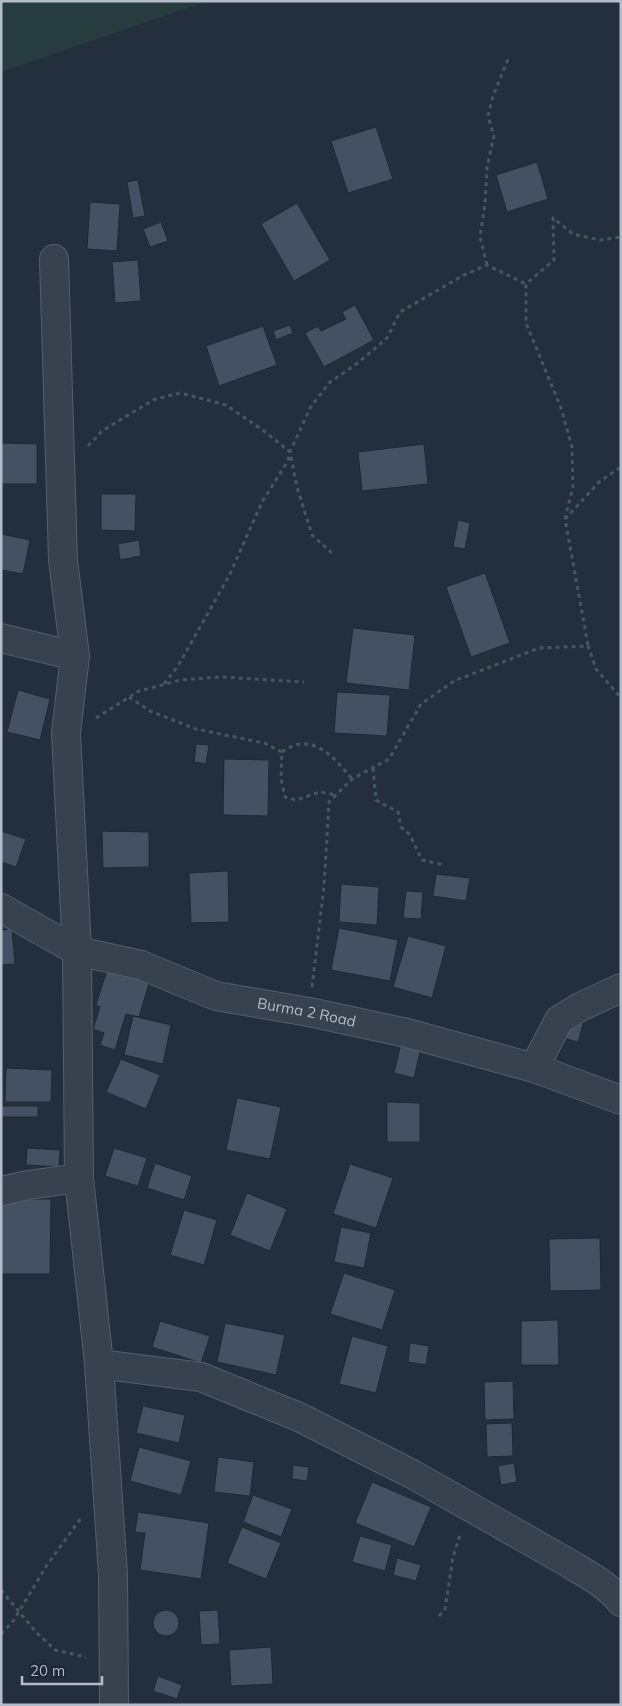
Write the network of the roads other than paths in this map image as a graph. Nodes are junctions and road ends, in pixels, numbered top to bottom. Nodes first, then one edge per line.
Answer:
1 (54, 260) dead end
2 (1, 638) edge
3 (75, 656) junction
4 (1, 908) edge
5 (77, 951) junction
6 (621, 988) edge
7 (534, 1068) junction
8 (621, 1100) edge
9 (79, 1178) junction
10 (1, 1191) edge
11 (99, 1364) junction
12 (621, 1602) edge
13 (114, 1705) edge

1 - 3 street
2 - 3 street
3 - 5 street
4 - 5 street, Burma 2 Road
5 - 7 street, Burma 2 Road
5 - 9 street
6 - 7 street
7 - 8 street, Burma 2 Road
9 - 10 street
9 - 11 street
11 - 12 street
11 - 13 street

